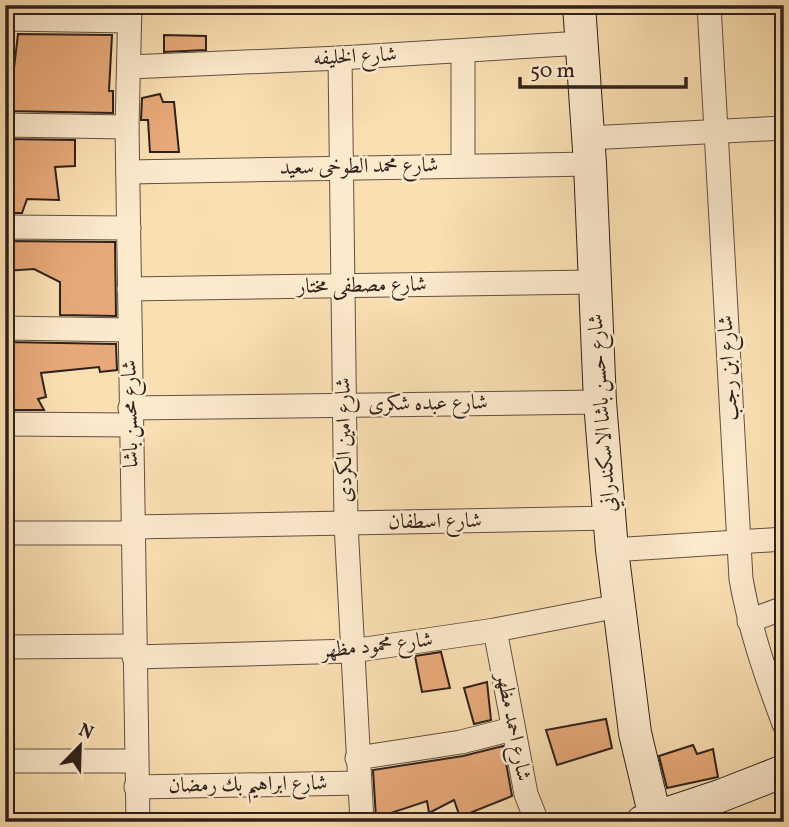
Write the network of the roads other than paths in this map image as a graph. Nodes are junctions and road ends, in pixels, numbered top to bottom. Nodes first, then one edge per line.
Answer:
1 (579, 5) edge
2 (709, 5) edge
3 (129, 13) edge
4 (5, 19) edge
5 (582, 43) junction
6 (463, 51) junction
7 (340, 58) junction
8 (129, 67) junction
9 (5, 125) edge
10 (127, 127) junction
11 (784, 128) edge
12 (716, 132) junction
13 (589, 151) junction
14 (463, 165) junction
15 (341, 168) junction
16 (128, 172) junction
17 (5, 227) edge
18 (128, 228) junction
19 (594, 282) junction
20 (343, 286) junction
21 (129, 289) junction
22 (5, 328) edge
23 (130, 330) junction
24 (600, 402) junction
25 (345, 405) junction
26 (131, 417) junction
27 (5, 424) edge
28 (611, 518) junction
29 (346, 524) junction
30 (132, 530) junction
31 (5, 533) edge
32 (784, 539) edge
33 (738, 542) junction
34 (612, 550) junction
35 (618, 606) junction
36 (784, 608) edge
37 (748, 621) junction
38 (495, 631) junction
39 (5, 647) edge
40 (352, 651) junction
41 (134, 652) junction
42 (784, 724) edge
43 (512, 729) junction
44 (357, 758) junction
45 (5, 761) edge
46 (135, 761) junction
47 (784, 771) edge
48 (359, 783) junction
49 (136, 788) junction
50 (649, 820) edge
51 (138, 822) edge
52 (362, 822) edge
53 (537, 822) edge

1 - 5 street, شارع حسن باشا الاسكندراني
2 - 12 street, شارع ابن رجب
3 - 4 street
3 - 8 street, شارع محسن باشا
5 - 6 street, شارع الخليفه
5 - 13 street, شارع حسن باشا الاسكندراني
6 - 7 street, شارع الخليفه
6 - 14 street
7 - 8 street, شارع الخليفه
7 - 15 street, شارع امين الكردى
8 - 10 street, شارع محسن باشا
9 - 10 street
10 - 16 street, شارع محسن باشا
11 - 12 street, شارع محمد الطوخى سعيد
12 - 13 street, شارع محمد الطوخى سعيد
12 - 33 street, شارع ابن رجب
13 - 14 street, شارع محمد الطوخى سعيد
13 - 19 street, شارع حسن باشا الاسكندراني
14 - 15 street, شارع محمد الطوخى سعيد
15 - 16 street, شارع محمد الطوخى سعيد
15 - 20 street, شارع امين الكردى
16 - 18 street, شارع محسن باشا
17 - 18 street
18 - 21 street, شارع محسن باشا
19 - 20 street, شارع مصطفى مختار
19 - 24 street, شارع حسن باشا الاسكندراني
20 - 21 street, شارع مصطفى مختار
20 - 25 street, شارع امين الكردى
21 - 23 street, شارع محسن باشا
22 - 23 street
23 - 26 street, شارع محسن باشا
24 - 25 street, شارع عبده شكرى
24 - 28 street, شارع حسن باشا الاسكندراني
25 - 26 street, شارع عبده شكرى
25 - 29 street, شارع امين الكردى
26 - 27 street, شارع عبده شكرى
26 - 30 street, شارع محسن باشا
28 - 29 street, شارع اسطفان
28 - 34 street, شارع حسن باشا الاسكندراني
29 - 30 street, شارع اسطفان
29 - 40 street, شارع امين الكردى
30 - 31 street, شارع اسطفان
30 - 41 street, شارع محسن باشا
32 - 33 street
33 - 34 street
33 - 37 street, شارع ابن رجب
34 - 35 street, شارع حسن باشا الاسكندراني
35 - 38 street, شارع محمود مظهر
35 - 50 street, شارع حسن باشا الاسكندراني
36 - 37 street
37 - 42 street, شارع ابن رجب
38 - 40 street, شارع محمود مظهر
38 - 43 street, شارع احمد مظهر
39 - 41 street, شارع محمود مظهر
40 - 41 street, شارع محمود مظهر
40 - 44 street, شارع امين الكردى
41 - 46 street, شارع محسن باشا
43 - 44 street
43 - 53 street, شارع احمد مظهر
44 - 48 street, شارع امين الكردى
45 - 46 street
46 - 49 street, شارع محسن باشا
47 - 50 street
48 - 49 street, شارع ابراهيم بك رمضان
48 - 52 street, شارع امين الكردى
49 - 51 street, شارع محسن باشا

